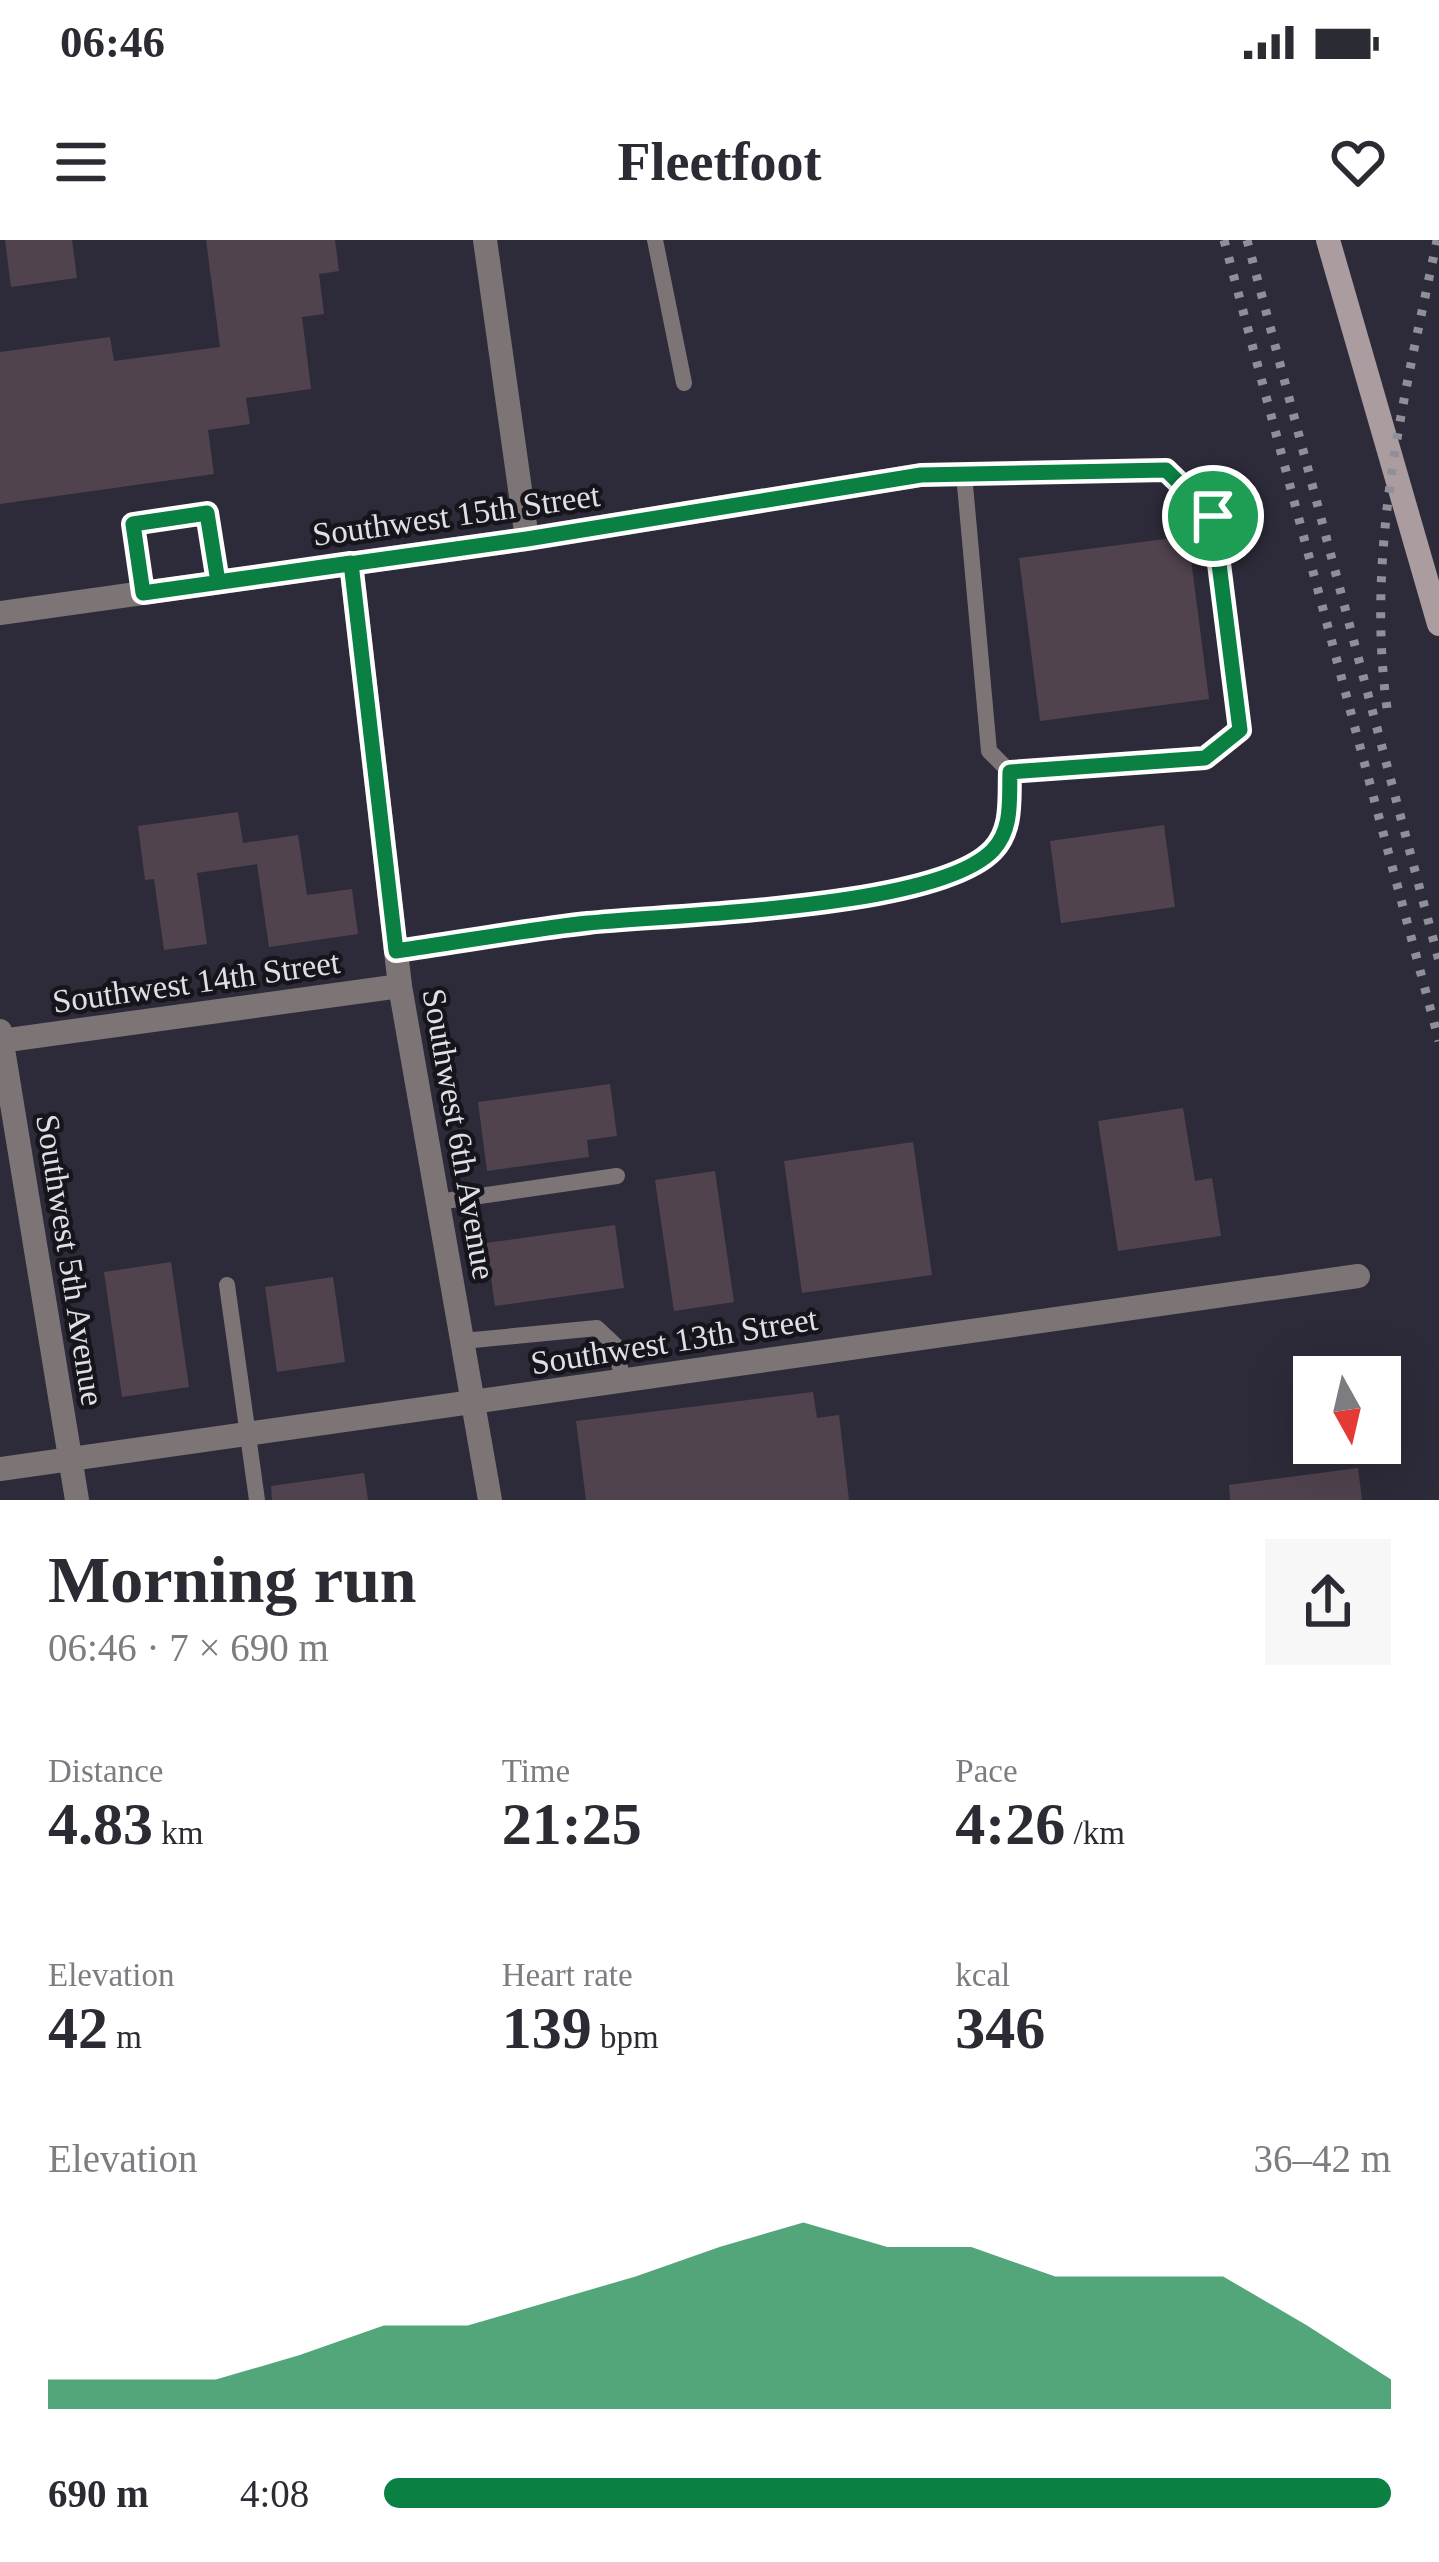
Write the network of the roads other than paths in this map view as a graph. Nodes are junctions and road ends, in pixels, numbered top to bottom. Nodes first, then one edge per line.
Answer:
1 (485, 240) edge
2 (655, 240) edge
3 (1328, 240) edge
4 (684, 383) dead end
5 (964, 474) junction
6 (921, 475) joint
7 (527, 539) junction
8 (351, 563) junction
9 (218, 582) junction
10 (143, 593) junction
11 (0, 613) edge
12 (1439, 624) edge
13 (1010, 772) junction
14 (396, 951) junction
15 (400, 986) junction
16 (0, 1031) edge
17 (1, 1041) edge
18 (616, 1176) dead end
19 (438, 1202) junction
20 (1358, 1276) dead end
21 (227, 1285) dead end
22 (463, 1340) junction
23 (623, 1381) junction
24 (474, 1404) junction
25 (249, 1435) junction
26 (70, 1459) junction
27 (0, 1469) edge
28 (76, 1500) edge
29 (256, 1500) edge
30 (490, 1500) edge

1 - 7 street
2 - 4 lane
3 - 12 street
5 - 6 lane
5 - 13 lane
5 - 13 lane
6 - 7 street, Southwest 15th Street
7 - 8 street, Southwest 15th Street
8 - 9 street, Southwest 15th Street
8 - 14 street, Southwest 6th Avenue
9 - 10 street, Southwest 15th Street
9 - 10 lane
10 - 11 street, Southwest 15th Street
13 - 14 lane
14 - 15 street, Southwest 6th Avenue
15 - 17 street, Southwest 14th Street
15 - 19 street, Southwest 6th Avenue
16 - 17 street, Southwest 5th Avenue
17 - 26 street, Southwest 5th Avenue
18 - 19 lane
19 - 22 street, Southwest 6th Avenue
20 - 23 street, Southwest 13th Street
21 - 25 lane
22 - 23 lane
22 - 24 street, Southwest 6th Avenue
23 - 24 street, Southwest 13th Street
24 - 25 street, Southwest 13th Street
24 - 30 street, Southwest 6th Avenue
25 - 26 street, Southwest 13th Street
25 - 29 lane
26 - 27 street, Southwest 13th Street
26 - 28 street, Southwest 5th Avenue

